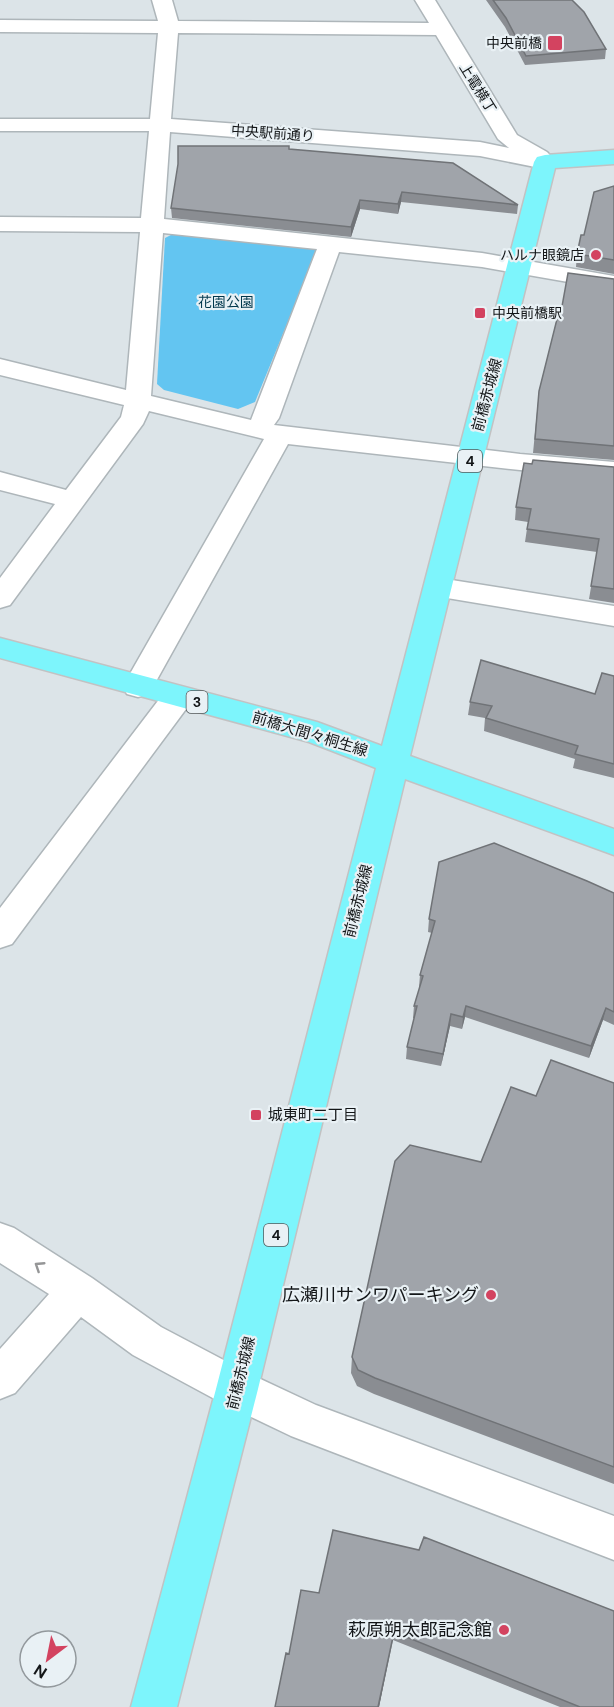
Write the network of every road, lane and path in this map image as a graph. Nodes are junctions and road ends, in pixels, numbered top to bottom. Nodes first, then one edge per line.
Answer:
1 (162, 0) edge
2 (425, 0) edge
3 (0, 26) edge
4 (168, 28) junction
5 (441, 29) junction
6 (0, 125) edge
7 (161, 125) junction
8 (614, 157) edge
9 (545, 162) junction
10 (0, 224) edge
11 (150, 225) junction
12 (332, 243) junction
13 (521, 267) junction
14 (614, 283) edge
15 (0, 367) edge
16 (137, 401) junction
17 (269, 433) junction
18 (471, 456) junction
19 (614, 470) edge
20 (0, 482) edge
21 (73, 500) junction
22 (439, 588) junction
23 (0, 598) edge
24 (614, 616) edge
25 (0, 648) edge
26 (138, 686) junction
27 (178, 697) junction
28 (393, 761) junction
29 (614, 842) edge
30 (0, 934) edge
31 (0, 1241) edge
32 (78, 1291) junction
33 (0, 1379) edge
34 (237, 1389) junction
35 (614, 1538) edge
36 (154, 1707) edge

1 - 4 street
2 - 5 street, 上電横丁
3 - 4 street
4 - 5 street
4 - 7 street
5 - 9 street, 上電横丁
6 - 7 street, 中央駅前通り
7 - 9 street, 中央駅前通り
7 - 11 street
8 - 9 main road
9 - 13 main road, 前橋赤城線 / 4
10 - 11 street
11 - 12 street
11 - 16 street
12 - 13 street
12 - 17 street
13 - 14 street
13 - 18 main road, 前橋赤城線 / 4
15 - 16 street
16 - 17 street
16 - 21 street
17 - 18 street
17 - 26 street
18 - 19 street
18 - 22 main road, 前橋赤城線 / 4
20 - 21 street
21 - 23 street
22 - 24 street
22 - 28 main road, 前橋赤城線 / 4
25 - 26 main road, 前橋大間々桐生線 / 3
26 - 27 main road, 前橋大間々桐生線 / 3
27 - 28 main road, 前橋大間々桐生線 / 3
27 - 30 street
28 - 29 main road, 前橋大間々桐生線 / 3
28 - 34 main road, 前橋赤城線 / 4
32 -> 31 street
32 - 33 street
32 - 34 street
34 - 35 street
34 - 36 main road, 前橋赤城線 / 4

